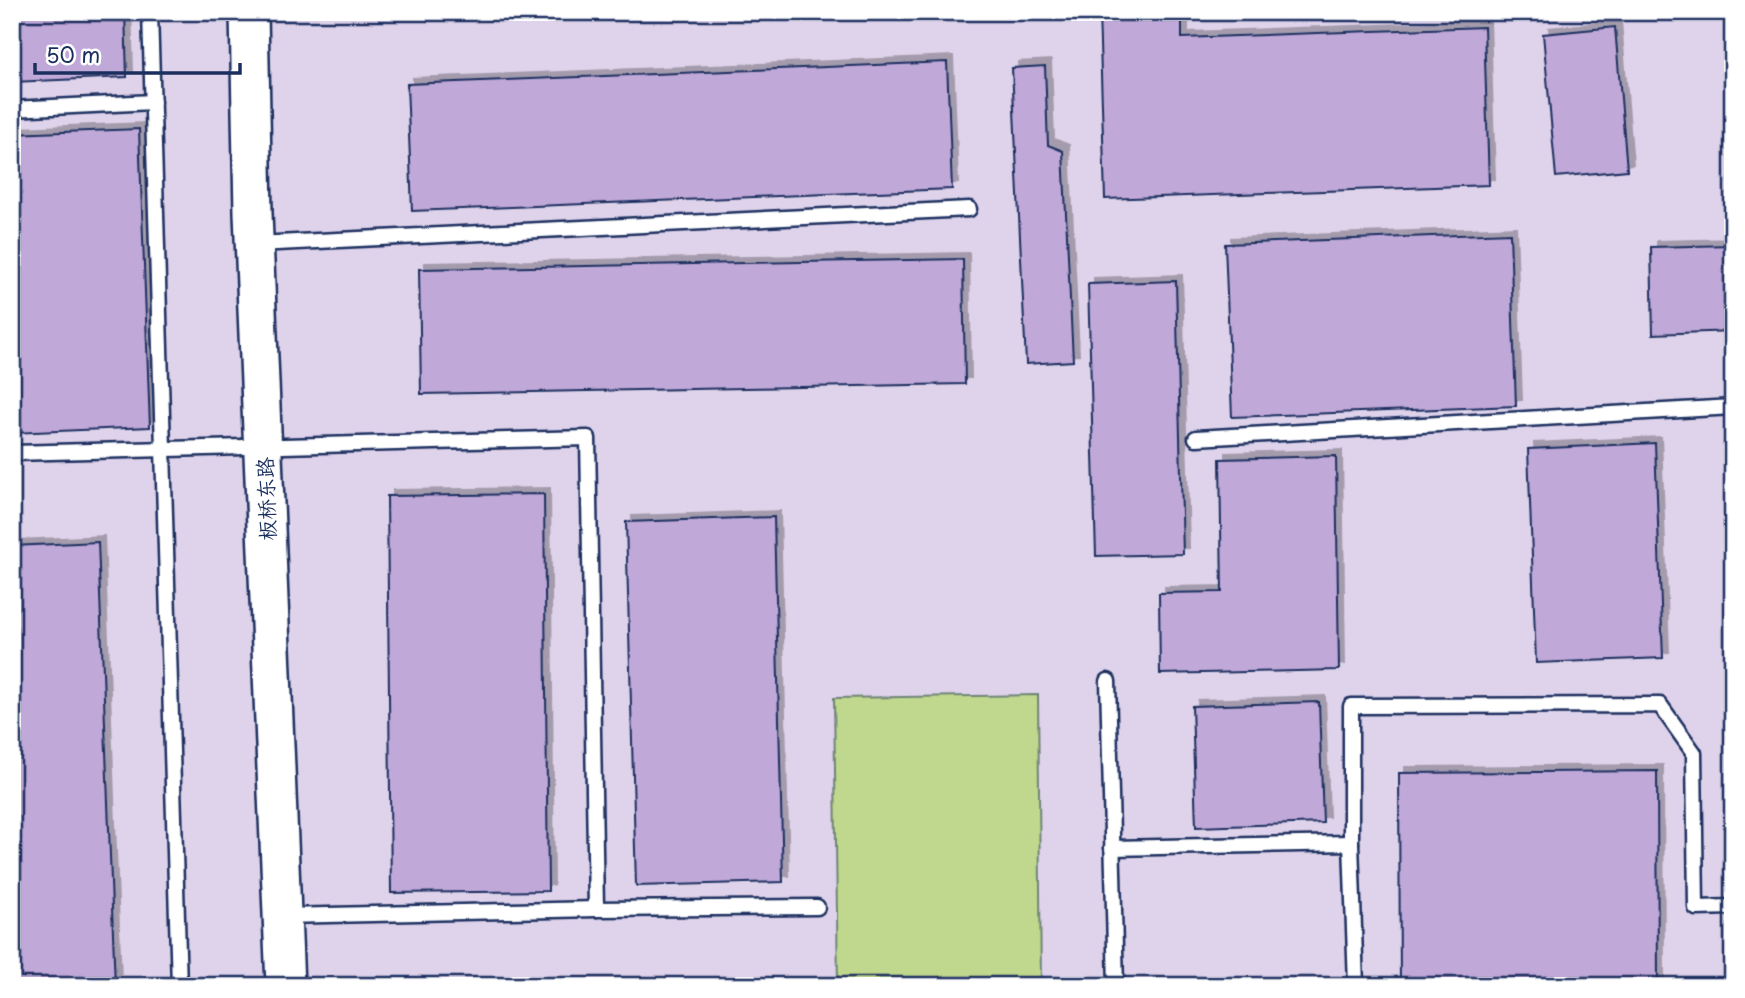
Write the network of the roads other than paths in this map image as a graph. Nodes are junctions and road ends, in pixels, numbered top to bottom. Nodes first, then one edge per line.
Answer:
1 (150, 12) edge
2 (249, 12) edge
3 (153, 102) junction
4 (12, 109) edge
5 (969, 209) dead end
6 (254, 244) junction
7 (1733, 407) edge
8 (1196, 438) dead end
9 (262, 446) junction
10 (163, 449) junction
11 (12, 453) edge
12 (1108, 681) dead end
13 (1350, 843) junction
14 (1112, 848) junction
15 (817, 907) dead end
16 (1733, 907) edge
17 (596, 909) junction
18 (282, 916) junction
19 (179, 986) edge
20 (285, 986) edge
21 (1116, 986) edge
22 (1356, 986) edge

1 - 3 lane
2 - 6 street, 板桥东路
3 - 4 lane
3 - 10 lane
5 - 6 lane
6 - 9 street, 板桥东路
7 - 8 lane
9 - 10 lane
9 - 17 lane
9 - 18 street, 板桥东路
10 - 11 lane
10 - 19 lane
12 - 14 lane
13 - 14 lane
13 - 16 lane
13 - 22 lane
14 - 21 lane
15 - 17 lane
17 - 18 lane
18 - 20 street, 板桥东路

